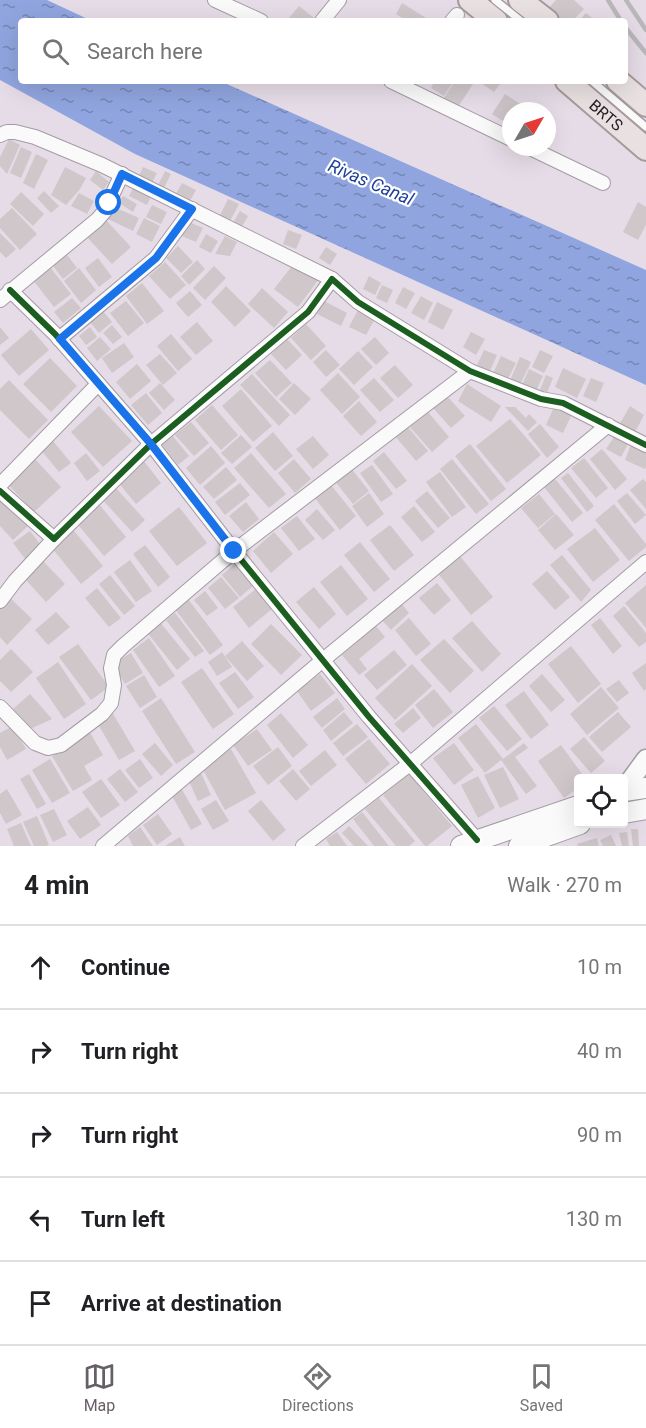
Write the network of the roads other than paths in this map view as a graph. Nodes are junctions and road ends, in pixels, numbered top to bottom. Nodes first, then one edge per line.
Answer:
1 (215, 0) edge
2 (339, 0) edge
3 (495, 0) edge
4 (520, 0) edge
5 (460, 12) edge
6 (254, 18) edge
7 (324, 18) edge
8 (483, 18) edge
9 (517, 18) edge
10 (542, 18) edge
11 (402, 84) edge
12 (570, 84) edge
13 (597, 84) edge
14 (620, 84) edge
15 (639, 107) edge
16 (646, 127) edge
17 (502, 134) edge
18 (0, 135) edge
19 (646, 149) edge
20 (547, 156) edge
21 (122, 174) junction
22 (603, 183) dead end
23 (192, 209) junction
24 (332, 279) junction
25 (5, 295) edge
26 (60, 339) junction
27 (470, 371) junction
28 (98, 384) junction
29 (608, 425) junction
30 (151, 444) junction
31 (646, 445) edge
32 (0, 485) edge
33 (0, 491) edge
34 (54, 539) junction
35 (234, 551) junction
36 (646, 562) edge
37 (0, 601) edge
38 (323, 660) junction
39 (0, 707) edge
40 (646, 759) edge
41 (411, 763) junction
42 (628, 784) edge
43 (646, 788) edge
44 (628, 790) edge
45 (574, 808) edge
46 (646, 809) edge
47 (628, 812) edge
48 (574, 826) edge
49 (469, 843) edge
50 (103, 846) edge
51 (303, 846) edge
52 (519, 846) edge

1 - 6 street
2 - 7 street
3 - 9 lane
4 - 10 main road
5 - 8 main road
11 - 17 street
12 - 19 main road, BRTS
13 - 15 lane, BRTS
14 - 15 main road
15 - 16 lane, BRTS
18 - 21 street
20 - 22 street
21 - 23 street
21 - 25 street
23 - 24 street
23 - 26 street
24 - 27 street
24 - 30 street
25 - 26 street
26 - 28 street
27 - 29 street
27 - 35 street
28 - 30 street
28 - 32 street
29 - 31 street
29 - 38 street
30 - 34 street
30 - 35 street
33 - 34 street
34 - 37 street
35 - 38 street
35 - 39 street
36 - 41 street
38 - 41 street
38 - 50 street
40 - 42 street
41 - 49 street
41 - 51 street
43 - 44 main road
45 - 49 main road
46 - 47 main road
48 - 52 main road

